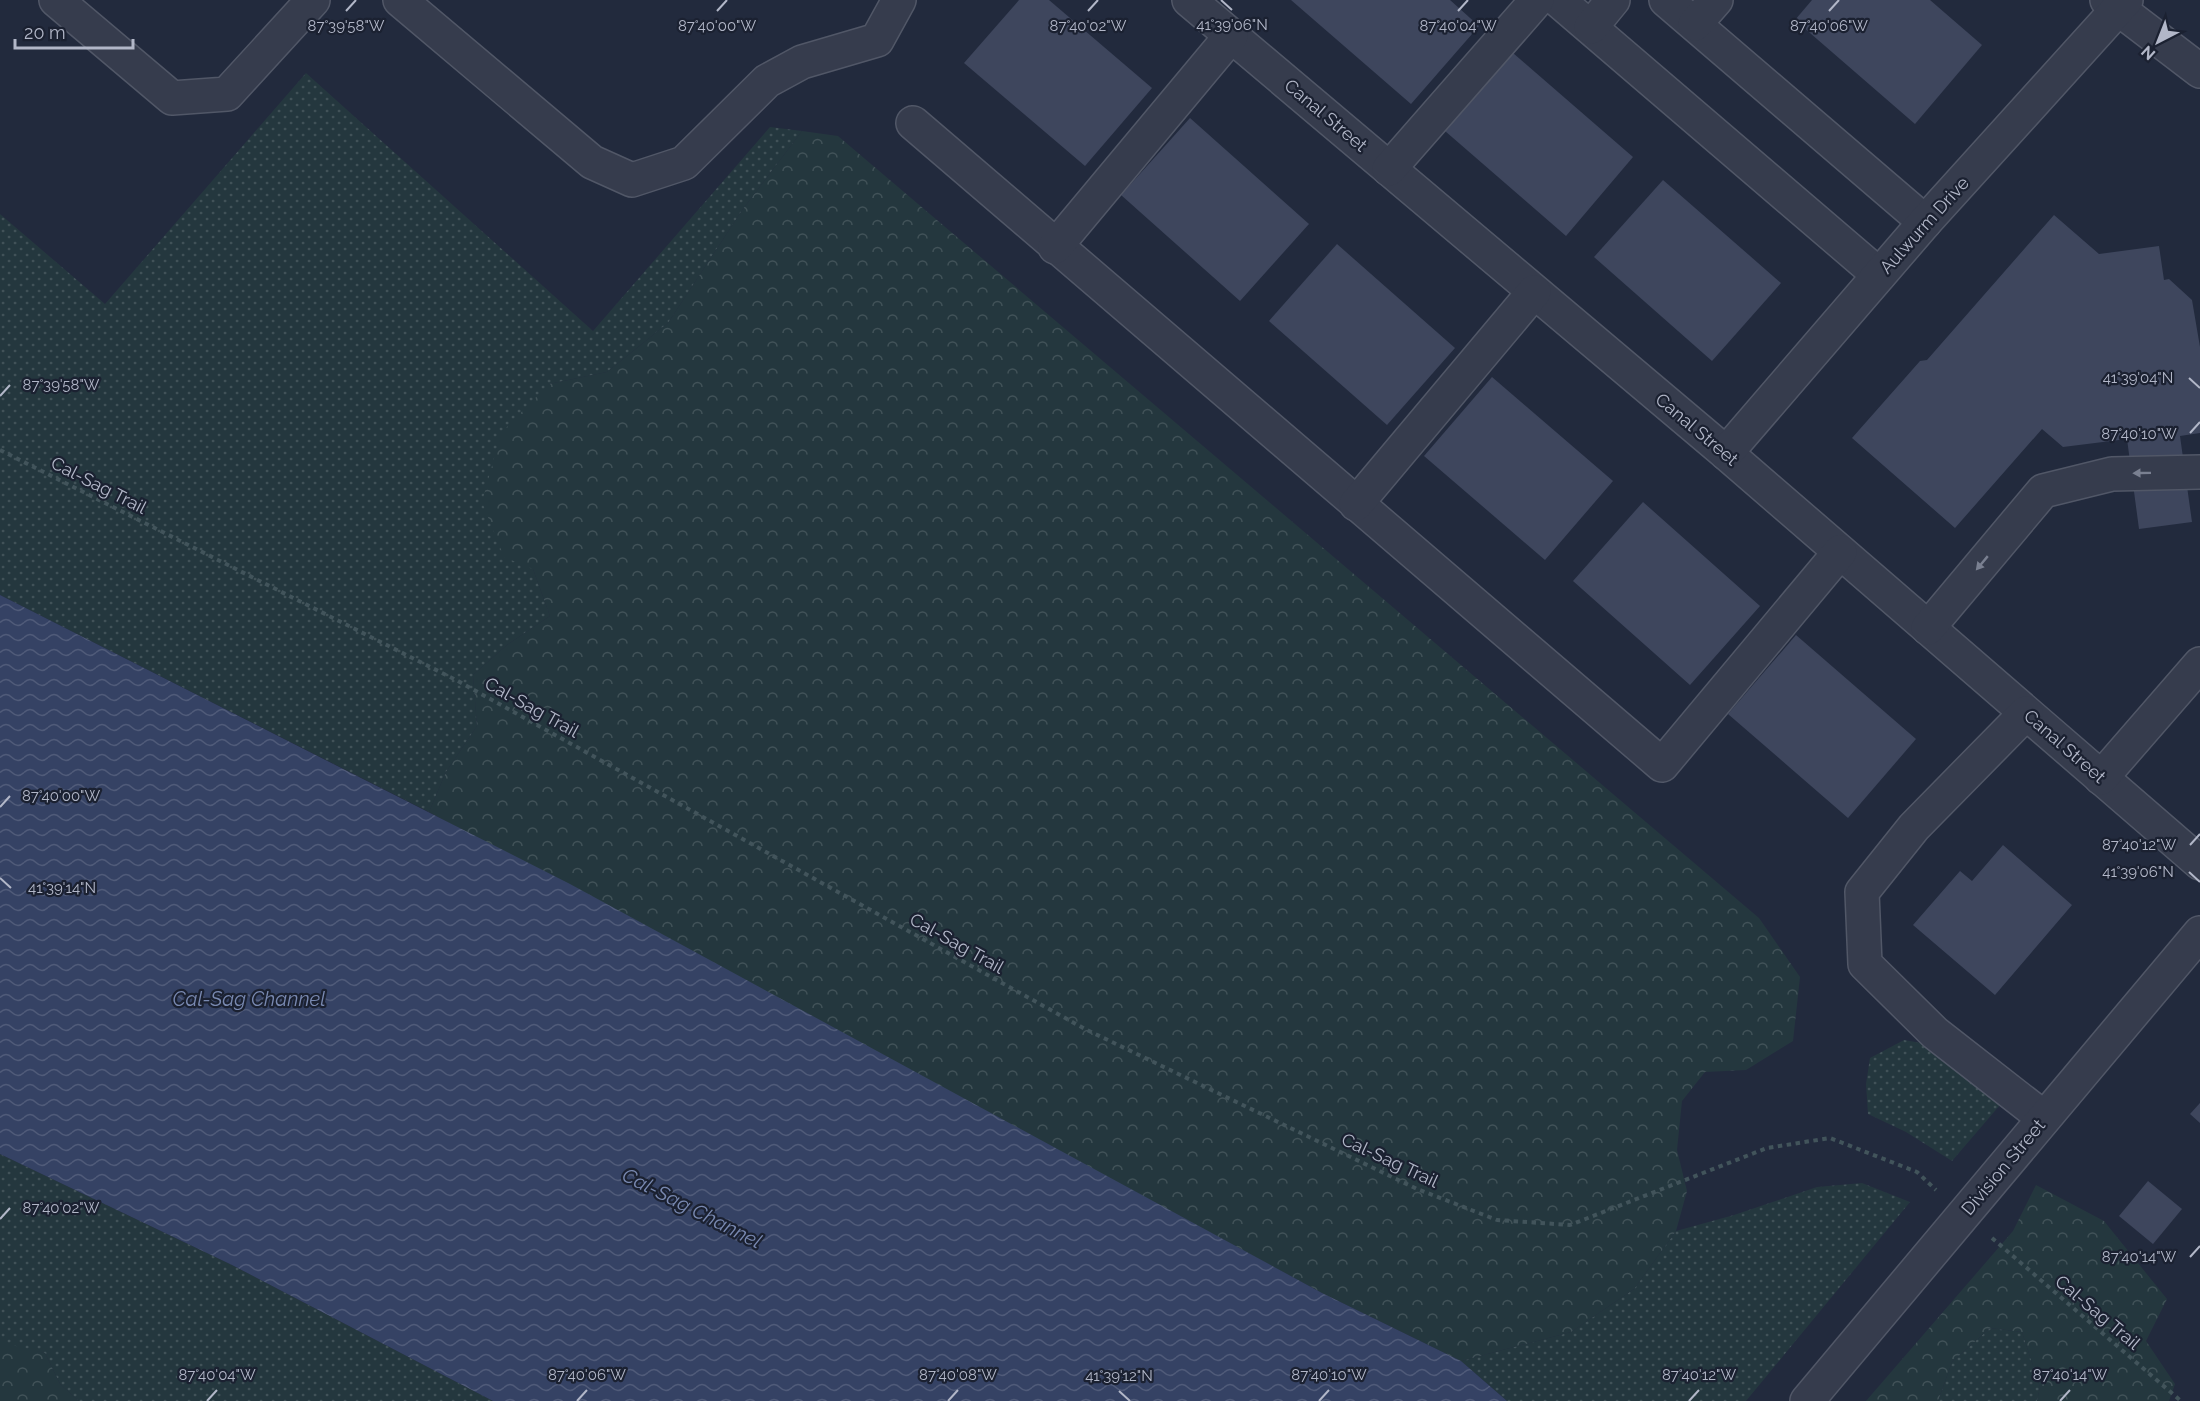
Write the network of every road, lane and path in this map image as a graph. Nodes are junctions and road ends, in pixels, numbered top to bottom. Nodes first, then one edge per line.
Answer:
1 (56, 0) edge
2 (313, 0) edge
3 (400, 0) edge
4 (899, 0) edge
5 (1189, 0) edge
6 (1537, 0) edge
7 (1558, 0) edge
8 (1613, 0) edge
9 (1666, 0) edge
10 (1716, 0) edge
11 (2118, 3) edge
12 (1695, 24) junction
13 (1591, 27) junction
14 (1231, 36) junction
15 (2200, 71) edge
16 (913, 123) dead end
17 (1389, 169) junction
18 (1925, 222) junction
19 (1055, 247) junction
20 (1879, 275) junction
21 (1534, 291) junction
22 (0, 450) edge
23 (1726, 453) junction
24 (2200, 472) edge
25 (1356, 504) junction
26 (1840, 552) junction
27 (1928, 628) junction
28 (2200, 664) edge
29 (2026, 713) junction
30 (2101, 778) junction
31 (2200, 863) edge
32 (2200, 933) edge
33 (2044, 1118) junction
34 (1935, 1189) dead end
35 (1999, 1243) dead end
36 (1807, 1401) edge
37 (2181, 1401) edge

1 - 2 street
3 - 4 street
5 - 14 street, Canal Street
6 - 17 street
7 - 13 street
8 - 13 street
9 - 12 street
10 - 12 street
11 - 15 street
11 - 18 street, Aulwurm Drive
12 - 18 street
13 - 20 street
14 - 17 street, Canal Street
14 - 19 street
16 - 19 street
17 - 21 street, Canal Street
18 - 20 street, Aulwurm Drive
19 - 25 street
20 - 23 street, Aulwurm Drive
21 - 23 street, Canal Street
21 - 25 street
22 - 34 path, Cal-Sag Trail
23 - 26 street, Canal Street
24 -> 27 street
25 - 26 street
26 - 27 street, Canal Street
27 - 29 street, Canal Street
28 - 30 street
29 - 30 street, Canal Street
29 - 33 street
30 - 31 street, Canal Street
32 - 33 street, Division Street
33 - 36 street, Division Street
35 - 37 path, Cal-Sag Trail

